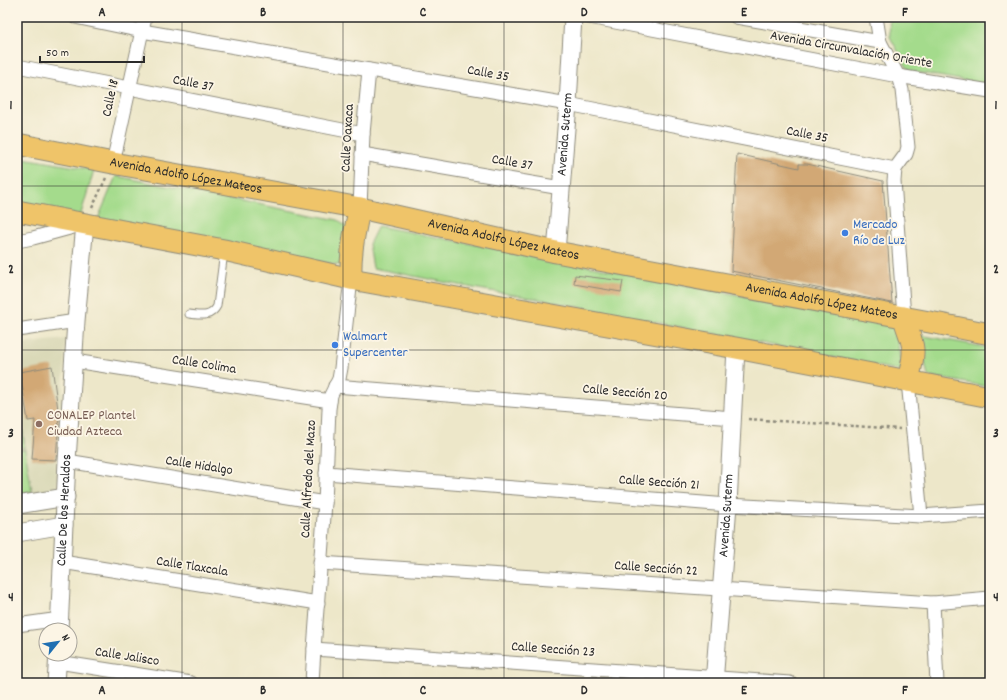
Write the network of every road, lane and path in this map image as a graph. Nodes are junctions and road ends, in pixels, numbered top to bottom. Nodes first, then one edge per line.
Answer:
1 (75, 17) edge
2 (145, 17) edge
3 (573, 17) edge
4 (589, 17) edge
5 (736, 17) edge
6 (876, 17) edge
7 (142, 31) junction
8 (880, 42) junction
9 (17, 66) edge
10 (369, 70) junction
11 (898, 76) junction
12 (129, 88) junction
13 (990, 91) edge
14 (568, 104) junction
15 (363, 134) junction
16 (17, 144) edge
17 (362, 154) junction
18 (113, 163) junction
19 (895, 169) junction
20 (561, 188) junction
21 (360, 208) junction
22 (17, 210) edge
23 (85, 224) junction
24 (17, 240) edge
25 (224, 250) junction
26 (556, 252) junction
27 (351, 279) junction
28 (189, 314) dead end
29 (904, 317) junction
30 (76, 321) junction
31 (17, 330) edge
32 (990, 334) edge
33 (736, 348) junction
34 (74, 361) junction
35 (908, 381) junction
36 (335, 386) junction
37 (990, 397) edge
38 (330, 401) junction
39 (733, 418) junction
40 (913, 430) junction
41 (67, 461) junction
42 (326, 473) junction
43 (66, 497) junction
44 (325, 503) junction
45 (728, 504) junction
46 (17, 505) edge
47 (990, 511) edge
48 (921, 516) junction
49 (64, 525) junction
50 (17, 533) edge
51 (62, 562) junction
52 (320, 563) junction
53 (722, 589) junction
54 (990, 598) edge
55 (318, 603) junction
56 (933, 603) junction
57 (60, 622) edge
58 (17, 625) edge
59 (38, 625) edge
60 (314, 649) junction
61 (58, 662) edge
62 (78, 662) edge
63 (715, 680) edge
64 (56, 683) edge
65 (191, 683) edge
66 (312, 683) edge
67 (790, 683) edge
68 (937, 683) edge

1 - 7 street, Calle 35
2 - 7 street, Calle 18
3 - 14 street, Avenida Suterm
4 - 11 street, Avenida Circunvalación Oriente
5 - 8 street, Avenida Circunvalación Oriente
6 - 8 street
7 - 10 street, Calle 35
7 - 12 street, Calle 18
8 - 11 street
9 - 12 street, Calle 37
10 - 14 street, Calle 35
10 - 15 street, Calle Oaxaca
11 - 13 street, Avenida Circunvalación Oriente
11 - 19 street
12 - 15 street, Calle 37
12 - 18 street, Calle 18
14 - 19 street, Calle 35
14 - 20 street, Avenida Suterm
15 - 17 street, Calle Oaxaca
16 - 18 main road, Avenida Adolfo López Mateos
17 - 20 street, Calle 37
17 - 21 street, Calle Oaxaca
18 - 21 main road, Avenida Adolfo López Mateos
18 - 23 path
19 - 29 street
20 - 26 street, Avenida Suterm
21 - 26 main road, Avenida Adolfo López Mateos
21 - 27 main road
22 - 23 main road
23 - 24 street
23 - 25 main road
23 - 30 street, Calle De los Heraldos
25 - 27 main road
25 - 28 lane
26 - 29 main road, Avenida Adolfo López Mateos
27 - 33 main road
27 - 36 street, Calle Alfredo del Mazo
29 - 32 main road, Avenida Adolfo López Mateos
29 - 35 main road
30 - 31 street
30 - 34 street, Calle De los Heraldos
33 - 35 main road
33 - 39 street, Avenida Suterm
34 - 38 street, Calle Colima
34 - 41 street, Calle De los Heraldos
35 - 37 main road
35 - 40 street
36 - 38 street, Calle Alfredo del Mazo
36 - 39 street, Calle Sección 20
38 - 42 street, Calle Alfredo del Mazo
39 - 40 path
39 - 45 street, Avenida Suterm
40 - 48 street
41 - 43 street, Calle De los Heraldos
41 - 44 street, Calle Hidalgo
42 - 44 street, Calle Alfredo del Mazo
42 - 45 street, Calle Sección 21
43 - 46 street
43 - 49 street, Calle De los Heraldos
44 - 52 street, Calle Alfredo del Mazo
45 - 48 street, Calle Sección 21
45 - 53 street, Avenida Suterm
47 - 48 street, Calle Sección 21
49 - 50 street
49 - 51 street, Calle De los Heraldos
51 - 55 street, Calle Tlaxcala
51 - 57 street, Calle De los Heraldos
52 - 53 street, Calle Sección 22
52 - 55 street, Calle Alfredo del Mazo
53 - 56 street, Calle Sección 22
53 - 63 street, Avenida Suterm
54 - 56 street, Calle Sección 22
55 - 60 street, Calle Alfredo del Mazo
56 - 68 street
58 - 59 street
60 - 63 street, Calle Sección 23
60 - 66 street, Calle Alfredo del Mazo
61 - 64 street
62 - 65 street, Calle Jalisco
63 - 67 street, Calle Sección 23

